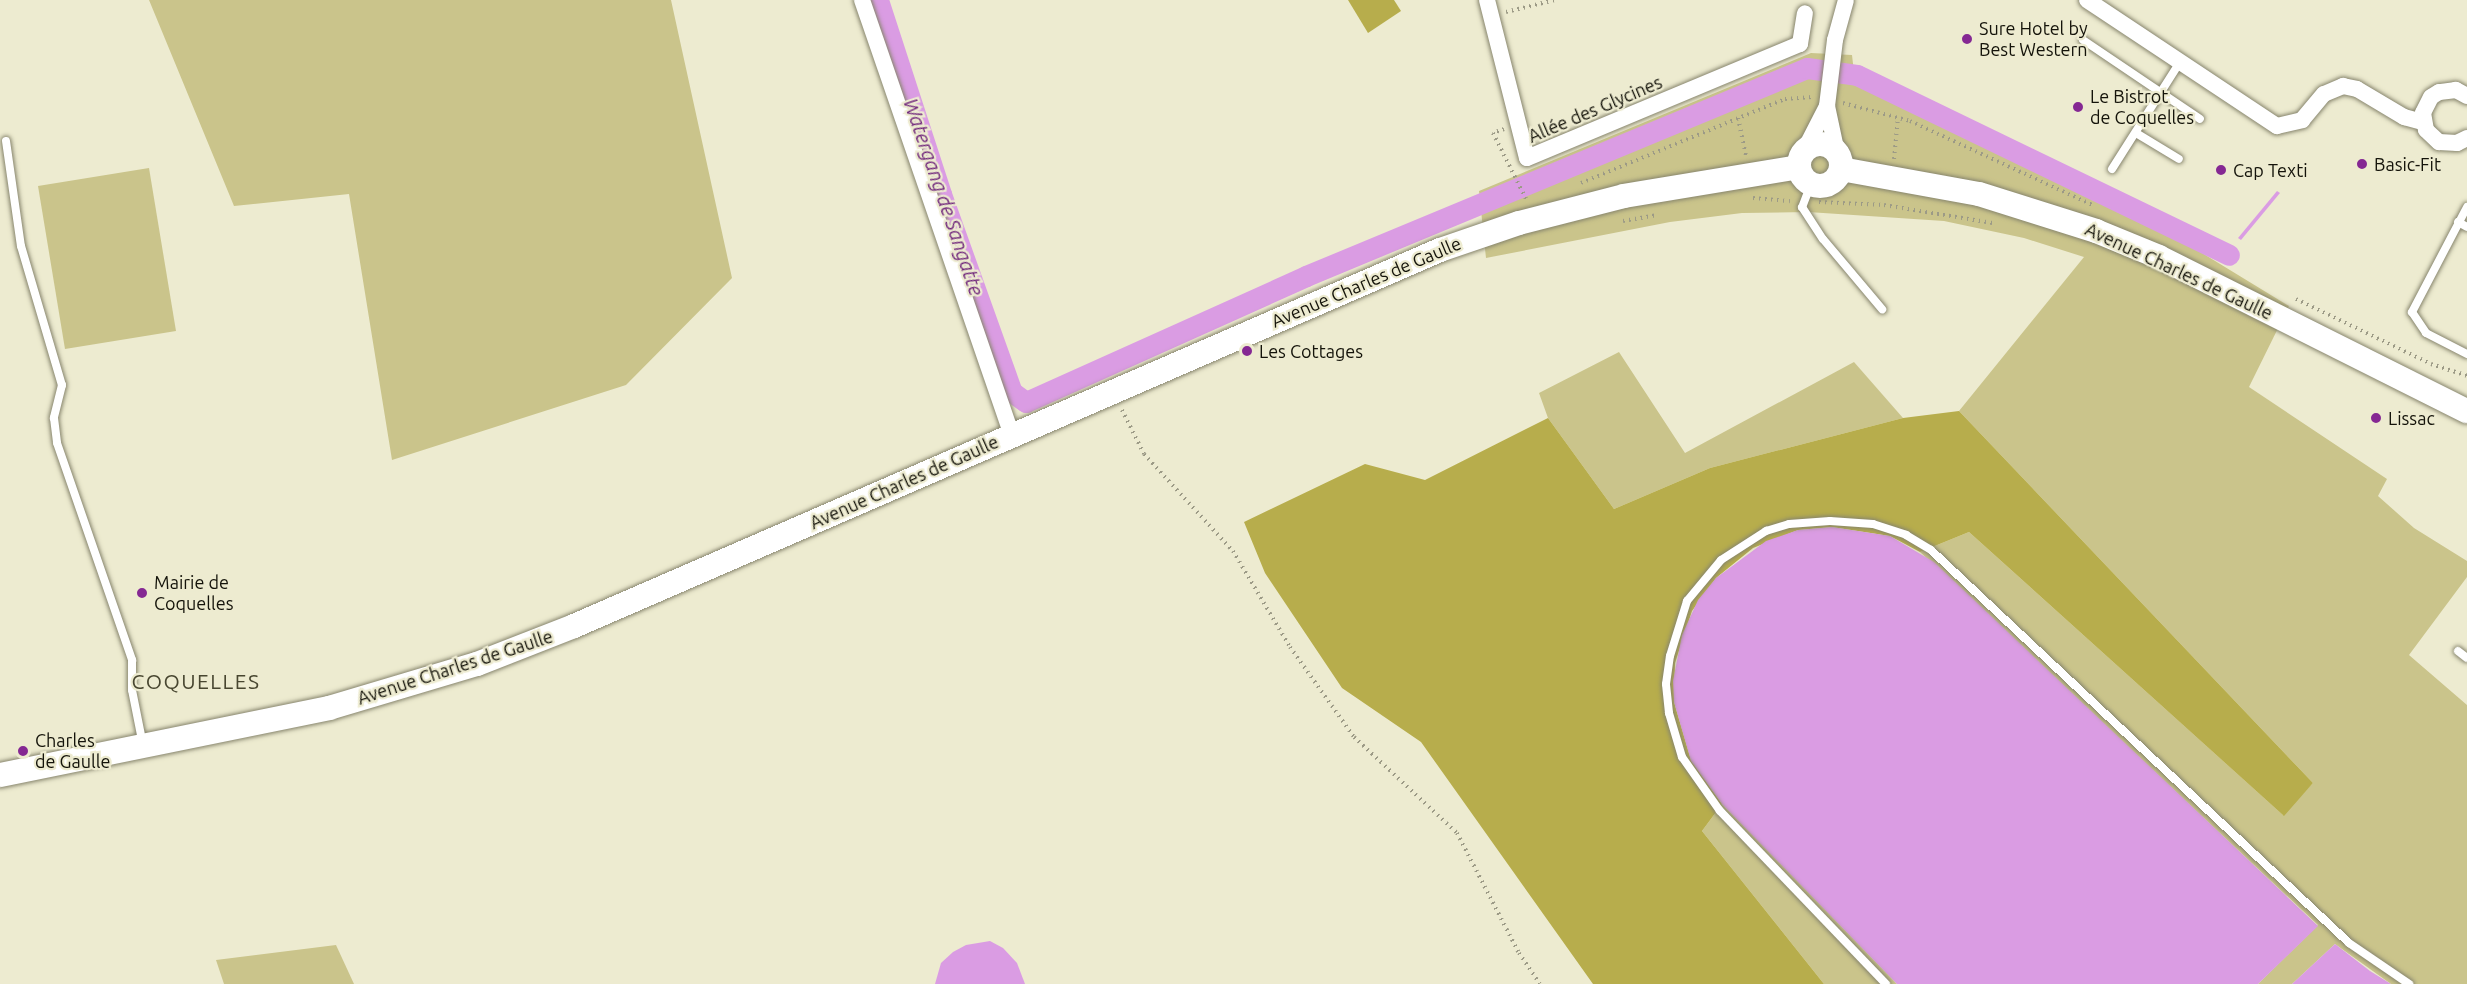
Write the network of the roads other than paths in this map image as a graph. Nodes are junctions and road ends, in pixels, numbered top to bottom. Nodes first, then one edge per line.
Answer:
1 (862, 0) edge
2 (1846, 0) edge
3 (2087, 0) edge
4 (1489, 8) edge
5 (1805, 13) dead end
6 (2083, 40) dead end
7 (2180, 62) junction
8 (2163, 93) junction
9 (2467, 96) edge
10 (1828, 98) junction
11 (2200, 119) dead end
12 (2423, 122) junction
13 (2136, 133) junction
14 (2467, 138) edge
15 (6, 141) dead end
16 (2179, 159) dead end
17 (1839, 161) junction
18 (2112, 169) dead end
19 (1804, 176) junction
20 (2467, 207) edge
21 (2458, 222) junction
22 (2467, 227) edge
23 (1882, 309) dead end
24 (2467, 354) edge
25 (2467, 411) edge
26 (1012, 435) junction
27 (2458, 651) dead end
28 (2467, 658) edge
29 (143, 745) junction
30 (0, 775) edge
31 (1886, 984) edge
32 (2409, 984) edge

1 - 26 street
2 - 10 street
3 - 7 street
4 - 5 street, Allée des Glycines
6 - 8 lane
7 - 8 lane
7 - 12 street
8 - 11 lane
8 - 13 lane
9 - 12 street
10 - 17 street
10 - 19 street
12 - 14 street
13 - 16 lane
13 - 18 lane
15 - 29 lane
17 - 19 main road, Avenue Charles de Gaulle
17 - 19 main road, Avenue Charles de Gaulle
17 - 25 main road, Avenue Charles de Gaulle
19 - 23 lane
19 - 26 main road, Avenue Charles de Gaulle
20 - 21 lane
21 - 22 lane
21 - 24 lane
26 - 29 main road, Avenue Charles de Gaulle
27 - 28 lane
29 - 30 main road, Avenue Charles de Gaulle
31 - 32 lane

